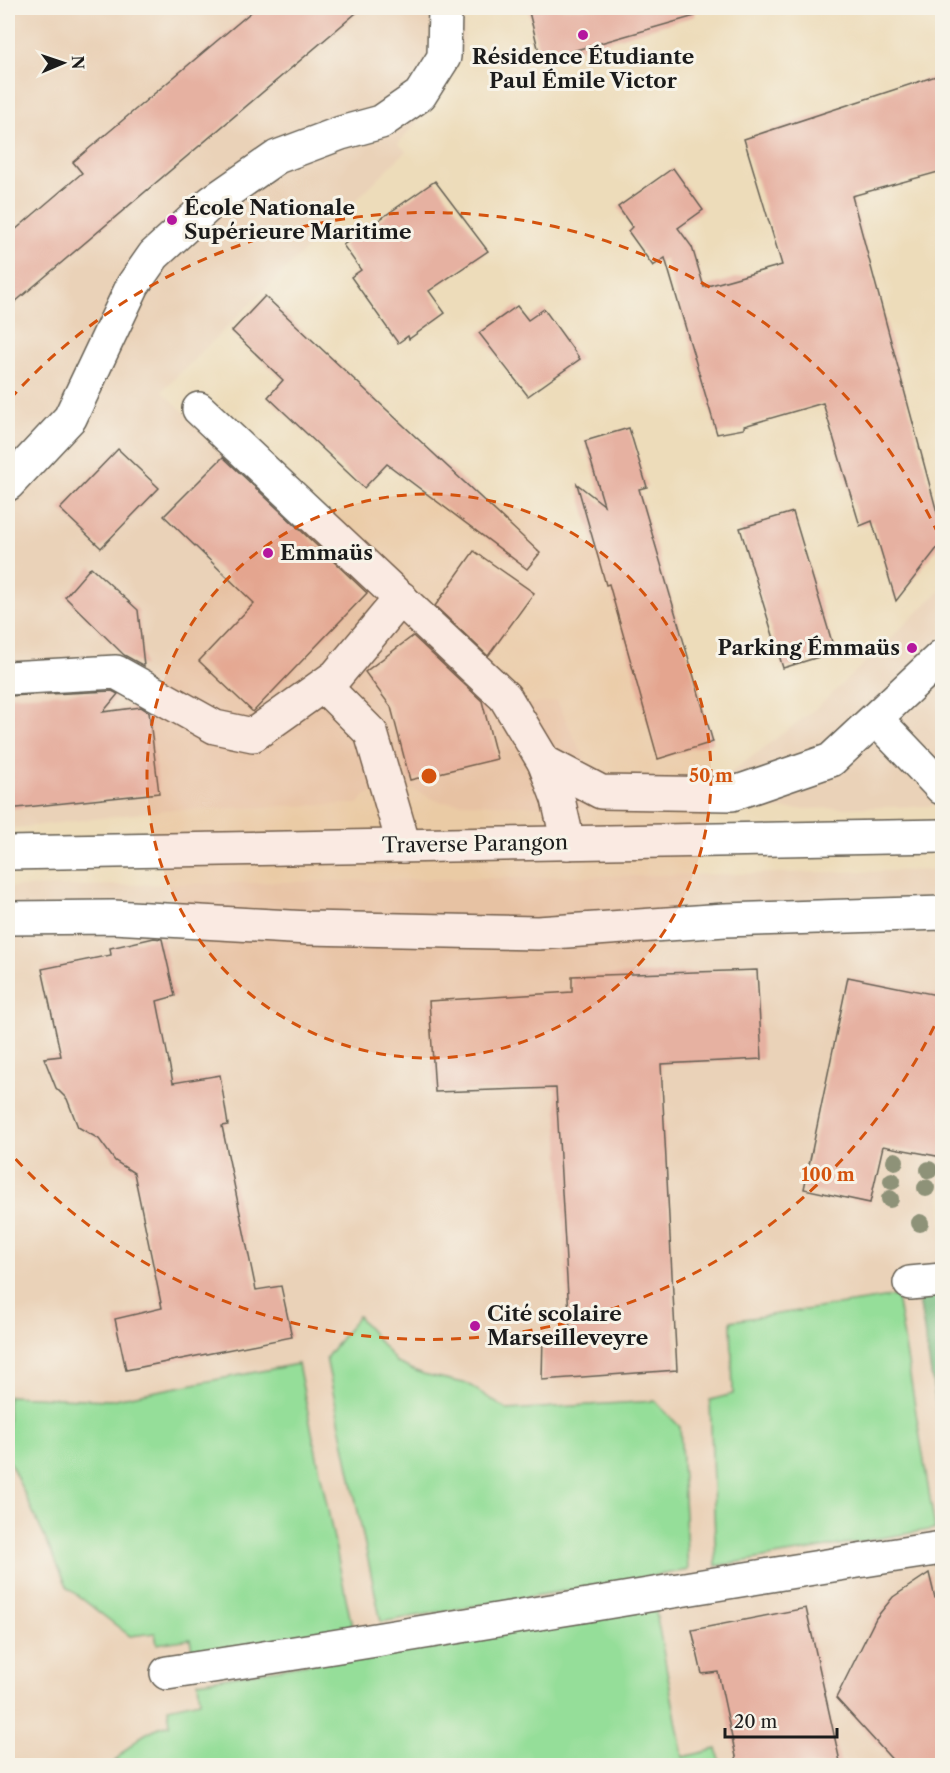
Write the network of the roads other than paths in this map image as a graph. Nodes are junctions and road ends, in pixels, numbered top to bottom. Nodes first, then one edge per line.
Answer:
1 (445, 8) edge
2 (199, 409) dead end
3 (8, 484) edge
4 (401, 598) junction
5 (942, 656) edge
6 (8, 678) edge
7 (324, 686) junction
8 (876, 719) junction
9 (544, 762) junction
10 (942, 788) edge
11 (942, 836) edge
12 (568, 843) junction
13 (404, 846) junction
14 (8, 853) edge
15 (942, 914) edge
16 (8, 918) edge
17 (942, 1280) edge
18 (910, 1283) dead end
19 (942, 1548) edge
20 (168, 1673) dead end

1 - 3 street
2 - 4 street
4 - 7 street
4 - 9 street
5 - 8 street
6 - 7 street
7 - 13 street
8 - 9 street
8 - 10 street
9 - 12 street
11 - 12 street, Traverse Parangon
12 - 13 street, Traverse Parangon
13 - 14 street, Traverse Parangon
15 - 16 street
17 - 18 street
19 - 20 street

